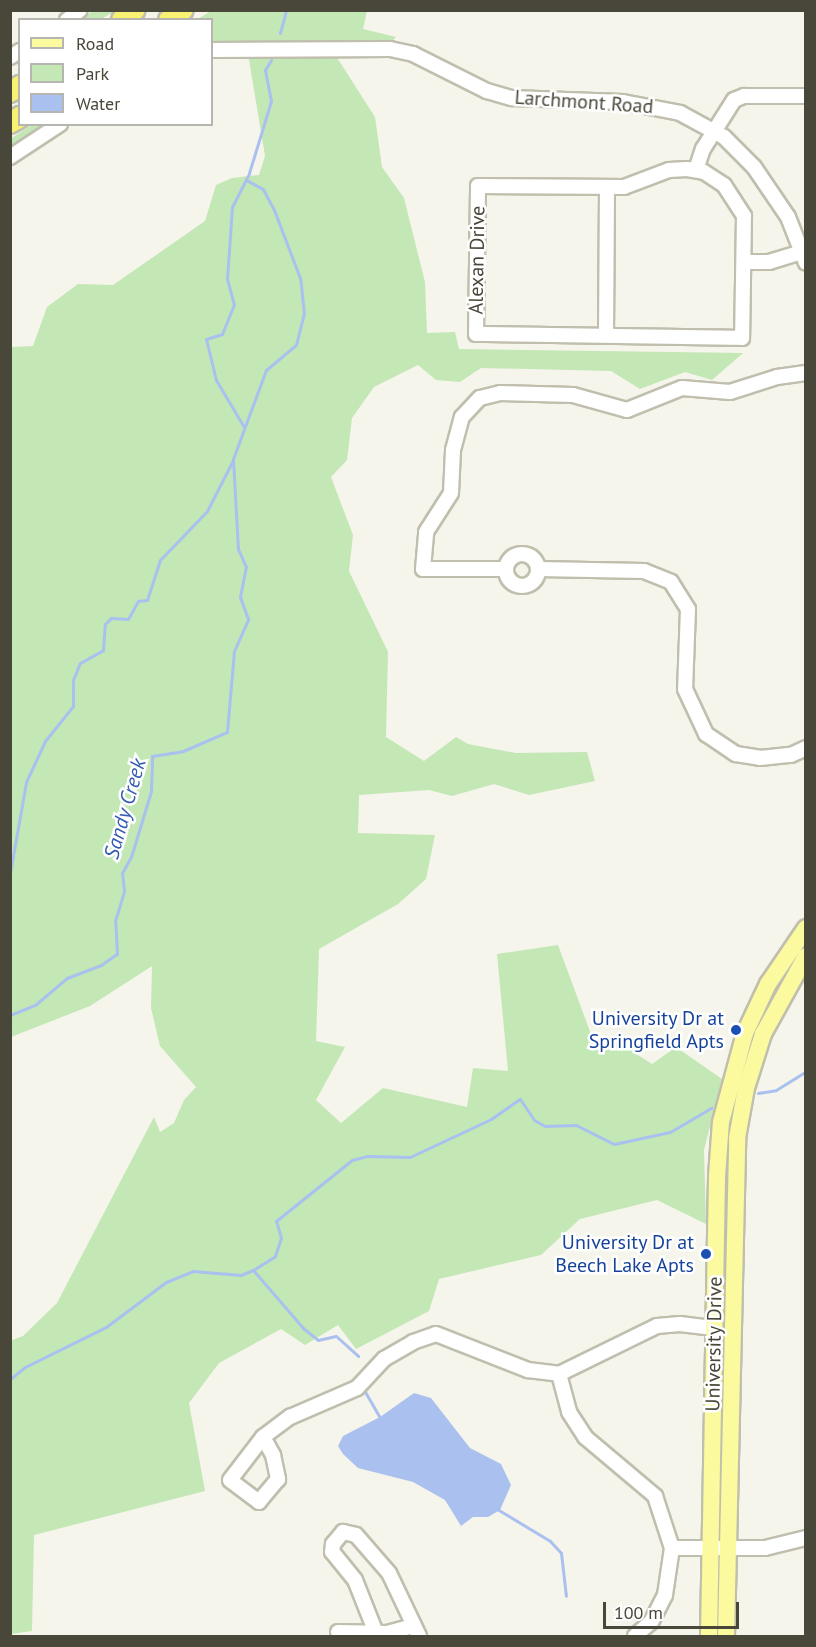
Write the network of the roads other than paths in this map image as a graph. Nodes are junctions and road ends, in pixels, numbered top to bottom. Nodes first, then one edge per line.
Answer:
1 (213, 50) edge
2 (806, 96) edge
3 (57, 126) edge
4 (715, 131) junction
5 (10, 157) edge
6 (696, 170) junction
7 (608, 187) junction
8 (805, 255) edge
9 (745, 262) junction
10 (606, 335) junction
11 (806, 373) edge
12 (506, 569) junction
13 (538, 569) junction
14 (806, 748) edge
15 (806, 928) edge
16 (806, 956) edge
17 (714, 1328) junction
18 (559, 1374) junction
19 (263, 1437) dead end
20 (806, 1538) edge
21 (672, 1548) junction
22 (710, 1549) junction
23 (728, 1549) junction
24 (417, 1631) edge
25 (338, 1632) dead end
26 (376, 1633) junction
27 (635, 1636) edge
28 (709, 1636) edge
29 (726, 1636) edge

1 - 4 street, Larchmont Road
2 - 4 street
3 - 5 street
4 - 6 street
4 - 8 street, Larchmont Road
6 - 7 street, Alexan Drive
6 - 9 street, Alexan Drive
7 - 10 street
7 - 10 street, Alexan Drive
8 - 9 street
9 - 10 street, Alexan Drive
11 - 12 street
12 - 13 street
12 - 13 street
13 - 14 street
15 - 17 main road, University Drive
16 - 23 main road, University Drive
17 - 18 street
17 - 22 main road, University Drive
18 - 19 street
18 - 21 street
20 - 23 street
21 - 22 street
21 - 27 street
22 - 23 street
22 - 28 main road, University Drive
23 - 29 main road, University Drive
24 - 26 street
24 - 26 street
25 - 26 street

